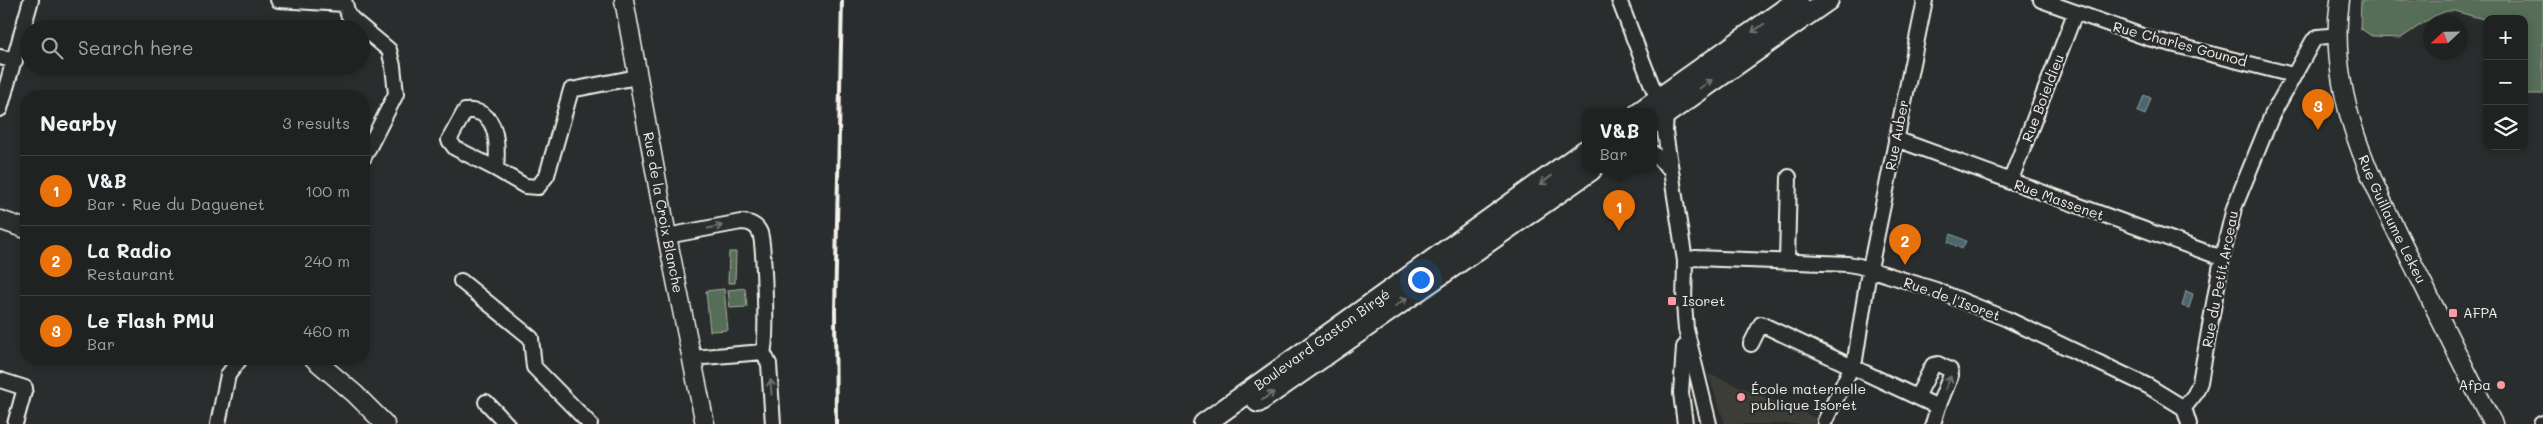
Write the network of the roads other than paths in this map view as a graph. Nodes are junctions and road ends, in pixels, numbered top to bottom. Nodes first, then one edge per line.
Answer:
1 (31, 0) edge
2 (278, 0) edge
3 (624, 0) edge
4 (1619, 0) edge
5 (1798, 0) edge
6 (1828, 0) edge
7 (1925, 0) edge
8 (2041, 0) edge
9 (2340, 0) edge
10 (344, 2) edge
11 (2075, 13) junction
12 (26, 20) edge
13 (353, 20) edge
14 (370, 32) edge
15 (2340, 35) junction
16 (20, 42) edge
17 (0, 57) edge
18 (15, 61) junction
19 (2293, 75) junction
20 (637, 78) junction
21 (0, 109) edge
22 (1659, 111) edge
23 (1896, 139) junction
24 (370, 145) edge
25 (1582, 153) edge
26 (1657, 157) edge
27 (496, 169) dead end
28 (1672, 170) junction
29 (1587, 173) edge
30 (1789, 177) dead end
31 (2010, 182) junction
32 (0, 220) edge
33 (20, 227) edge
34 (667, 236) junction
35 (2222, 258) junction
36 (1685, 261) junction
37 (1787, 261) junction
38 (1870, 270) junction
39 (461, 281) dead end
40 (1686, 329) junction
41 (1751, 344) dead end
42 (763, 352) junction
43 (692, 358) junction
44 (236, 365) edge
45 (321, 365) edge
46 (1853, 366) junction
47 (0, 380) edge
48 (1917, 398) junction
49 (486, 402) dead end
50 (1938, 407) junction
51 (2184, 408) junction
52 (1825, 421) dead end
53 (15, 424) edge
54 (218, 424) edge
55 (385, 424) edge
56 (507, 424) edge
57 (590, 424) edge
58 (705, 424) edge
59 (773, 424) edge
60 (1204, 424) edge
61 (1228, 424) edge
62 (1685, 424) edge
63 (1709, 424) edge
64 (1933, 424) edge
65 (2189, 424) edge
66 (2493, 424) edge

1 - 12 street
2 - 10 street
3 - 20 street, Rue de la Croix Blanche
4 - 22 street
5 -> 22 main road
22 -> 6 main road
7 - 23 street, Rue Auber
8 - 11 street, Rue Charles Gounod
9 - 15 street, Rue Guillaume Lekeu
10 - 13 street
11 - 19 street, Rue Charles Gounod
11 - 31 street, Rue Boieldieu
14 - 24 street
15 - 19 street, Rue du Petit Arceau
15 - 66 street, Rue Guillaume Lekeu
16 - 18 street
17 - 18 street
18 - 21 street
19 - 35 street, Rue du Petit Arceau
20 - 27 street
20 - 34 street, Rue de la Croix Blanche
22 - 28 street
23 - 31 street, Rue Massenet
23 - 38 street, Rue Auber
25 -> 60 main road, Boulevard Gaston Birgé
26 - 28 street
28 - 36 street
61 -> 29 main road, Boulevard Gaston Birgé
30 - 37 street
31 - 35 street, Rue Massenet
32 - 33 street
34 -> 42 street
34 - 43 street, Rue de la Croix Blanche
35 - 51 street, Rue du Petit Arceau
36 - 37 street, Rue de l'Isoret
36 - 40 street
37 - 38 street, Rue de l'Isoret
38 - 46 street, Rue Auber
38 - 51 street, Rue de l'Isoret
39 - 57 street
40 - 62 street
40 - 63 street
41 - 46 street
42 - 43 street
59 -> 42 street
43 - 58 street, Rue de la Croix Blanche
44 - 54 street
45 - 55 street
46 - 48 street
46 - 52 street, Rue Auber
47 - 53 street
48 - 50 street
50 -> 48 street
49 - 56 street
50 - 64 street
51 - 65 street

